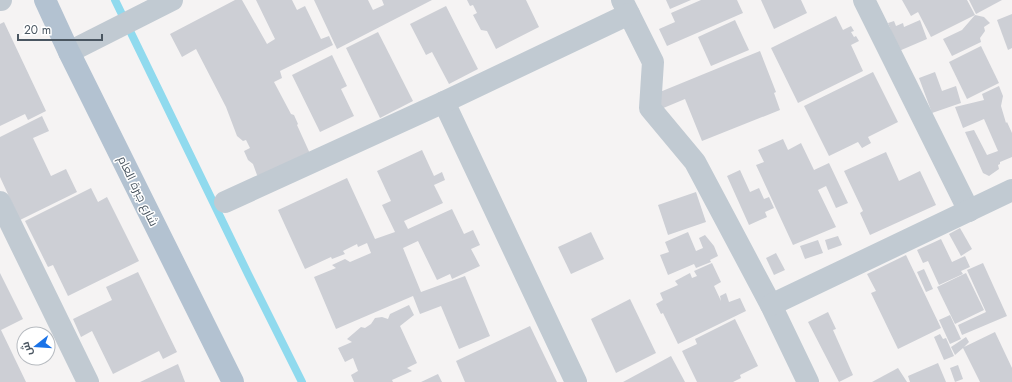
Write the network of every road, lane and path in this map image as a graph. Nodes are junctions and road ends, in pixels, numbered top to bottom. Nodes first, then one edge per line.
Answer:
1 (45, 0) edge
2 (172, 0) edge
3 (864, 0) edge
4 (625, 7) edge
5 (69, 52) junction
6 (444, 102) junction
7 (1012, 190) edge
8 (0, 202) edge
9 (225, 202) dead end
10 (969, 211) junction
11 (771, 305) junction
12 (88, 382) edge
13 (233, 382) edge
14 (576, 382) edge
15 (808, 382) edge

1 - 5 main road, شارع جبرة العام
2 - 5 street
3 - 10 street
4 - 6 street
4 - 11 street
5 - 13 main road, شارع جبرة العام
6 - 9 street
6 - 14 street
7 - 10 street
8 - 12 street
10 - 11 street
11 - 15 street

